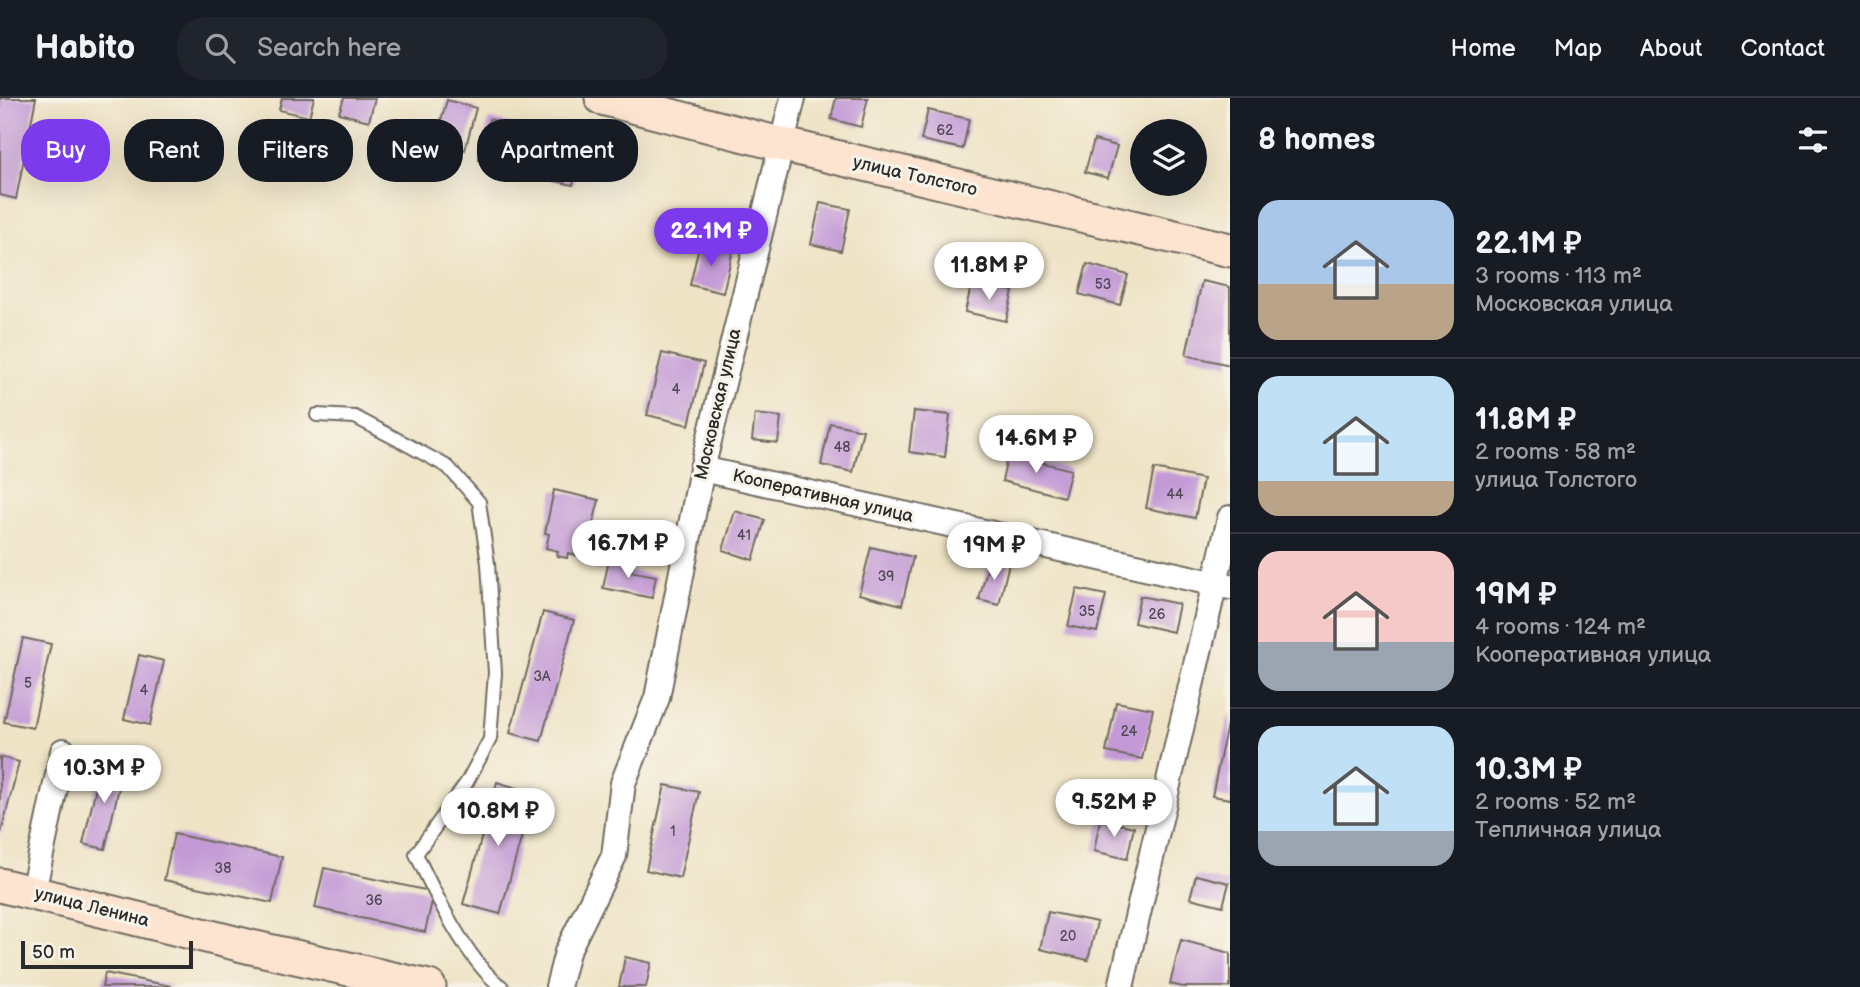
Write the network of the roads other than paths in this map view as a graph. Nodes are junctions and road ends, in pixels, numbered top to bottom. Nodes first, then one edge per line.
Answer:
1 (602, 98) edge
2 (793, 98) edge
3 (780, 144) junction
4 (1230, 250) edge
5 (317, 415) dead end
6 (702, 468) junction
7 (1230, 518) edge
8 (1223, 585) edge
9 (63, 751) dead end
10 (0, 885) edge
11 (33, 892) junction
12 (429, 987) edge
13 (502, 987) edge
14 (558, 987) edge
15 (1121, 987) edge

1 - 3 street, улица Толстого
2 - 3 street, Московская улица
3 - 4 street, улица Толстого
3 - 6 street, Московская улица
5 - 13 lane
6 - 8 street, Кооперативная улица
6 - 14 street, Московская улица
7 - 8 street
8 - 15 street
9 - 11 street
10 - 11 street, улица Ленина
11 - 12 street, улица Ленина

